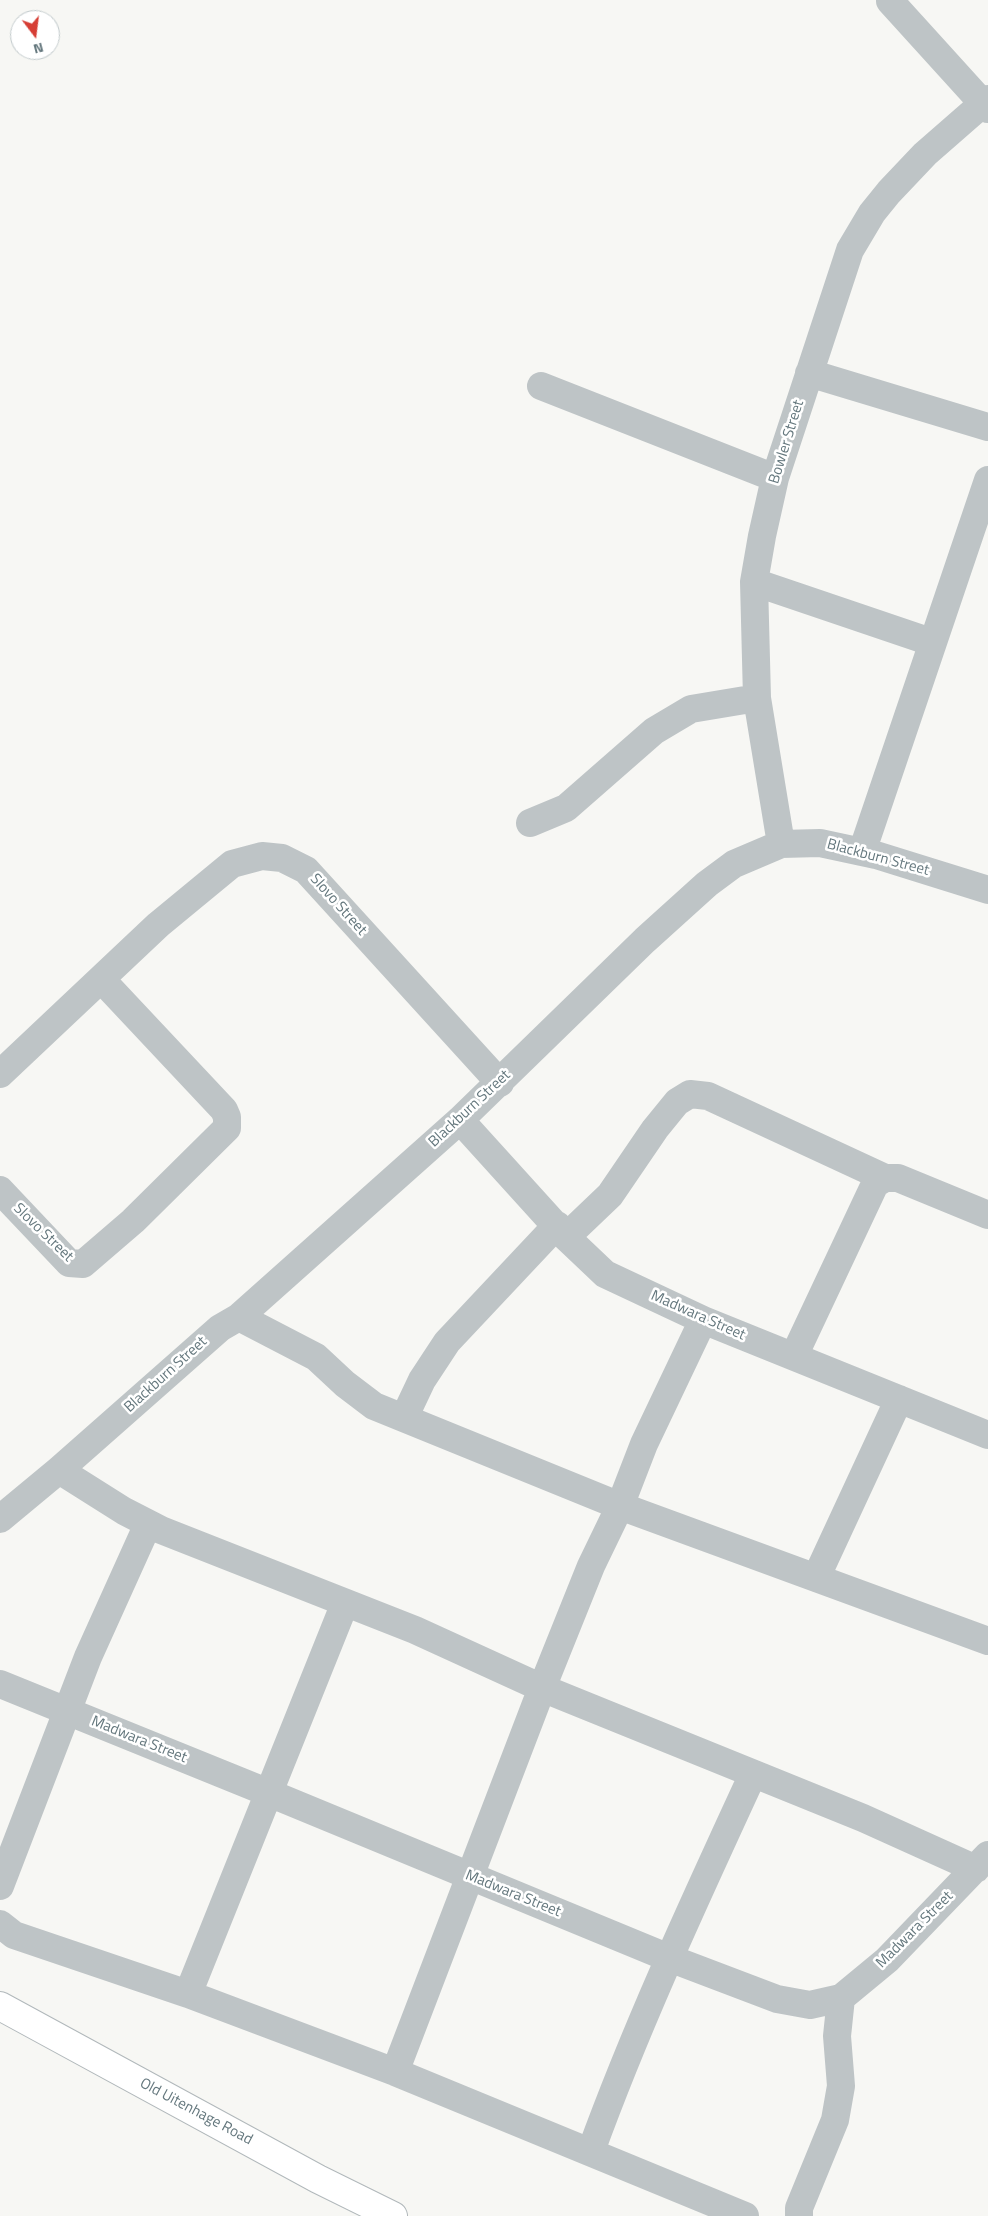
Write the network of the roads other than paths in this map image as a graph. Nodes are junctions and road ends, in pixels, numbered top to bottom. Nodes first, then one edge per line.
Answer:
1 (890, 1) edge
2 (986, 104) edge
3 (808, 373) junction
4 (541, 386) dead end
5 (988, 427) edge
6 (776, 478) junction
7 (988, 480) edge
8 (754, 582) junction
9 (931, 642) junction
10 (757, 698) junction
11 (530, 823) dead end
12 (782, 844) junction
13 (862, 852) junction
14 (988, 890) edge
15 (101, 978) junction
16 (0, 1074) edge
17 (500, 1083) junction
18 (460, 1120) junction
19 (885, 1178) junction
20 (0, 1190) edge
21 (988, 1215) edge
22 (561, 1231) junction
23 (238, 1318) junction
24 (703, 1320) junction
25 (794, 1356) junction
26 (899, 1398) junction
27 (404, 1418) junction
28 (988, 1434) edge
29 (59, 1470) junction
30 (620, 1506) junction
31 (0, 1520) edge
32 (148, 1524) junction
33 (816, 1578) junction
34 (345, 1603) junction
35 (988, 1641) edge
36 (0, 1684) edge
37 (542, 1688) junction
38 (69, 1712) junction
39 (753, 1774) junction
40 (269, 1793) junction
41 (982, 1862) edge
42 (471, 1877) junction
43 (0, 1886) edge
44 (0, 1924) edge
45 (669, 1958) junction
46 (188, 1994) junction
47 (841, 1998) junction
48 (0, 2006) edge
49 (395, 2072) junction
50 (591, 2151) junction
51 (393, 2216) edge
52 (746, 2216) edge
53 (799, 2216) edge

1 - 2 street
2 - 3 street, Bowler Street
3 - 5 street
3 - 6 street, Bowler Street
4 - 6 street
6 - 8 street, Bowler Street
7 - 9 street
8 - 9 street
8 - 10 street, Bowler Street
9 - 13 street
10 - 11 street
10 - 12 street, Bowler Street
12 - 13 street, Blackburn Street
12 - 17 street, Blackburn Street
13 - 14 street, Blackburn Street
15 - 16 street, Slovo Street
15 - 17 street, Slovo Street
15 - 20 street, Slovo Street
17 - 18 street, Blackburn Street
18 - 22 street, Madwara Street
18 - 23 street, Blackburn Street
19 - 21 street
19 - 22 street
19 - 25 street
22 - 24 street, Madwara Street
22 - 27 street
23 - 27 street
23 - 29 street, Blackburn Street
24 - 25 street, Madwara Street
24 - 30 street
25 - 26 street, Madwara Street
26 - 28 street, Madwara Street
26 - 33 street
27 - 30 street
29 - 31 street, Blackburn Street
29 - 32 street
30 - 33 street
30 - 37 street
32 - 34 street
32 - 38 street
33 - 35 street
34 - 37 street
34 - 40 street
36 - 38 street, Madwara Street
37 - 39 street
37 - 42 street
38 - 40 street, Madwara Street
38 - 43 street
39 - 41 street
39 - 45 street
40 - 42 street, Madwara Street
40 - 46 street
41 - 47 street, Madwara Street
42 - 45 street, Madwara Street
42 - 49 street
44 - 46 street
45 - 47 street, Madwara Street
45 - 50 street
46 - 49 street
47 - 53 street
48 - 51 street, Old Uitenhage Road
49 - 50 street
50 - 52 street

